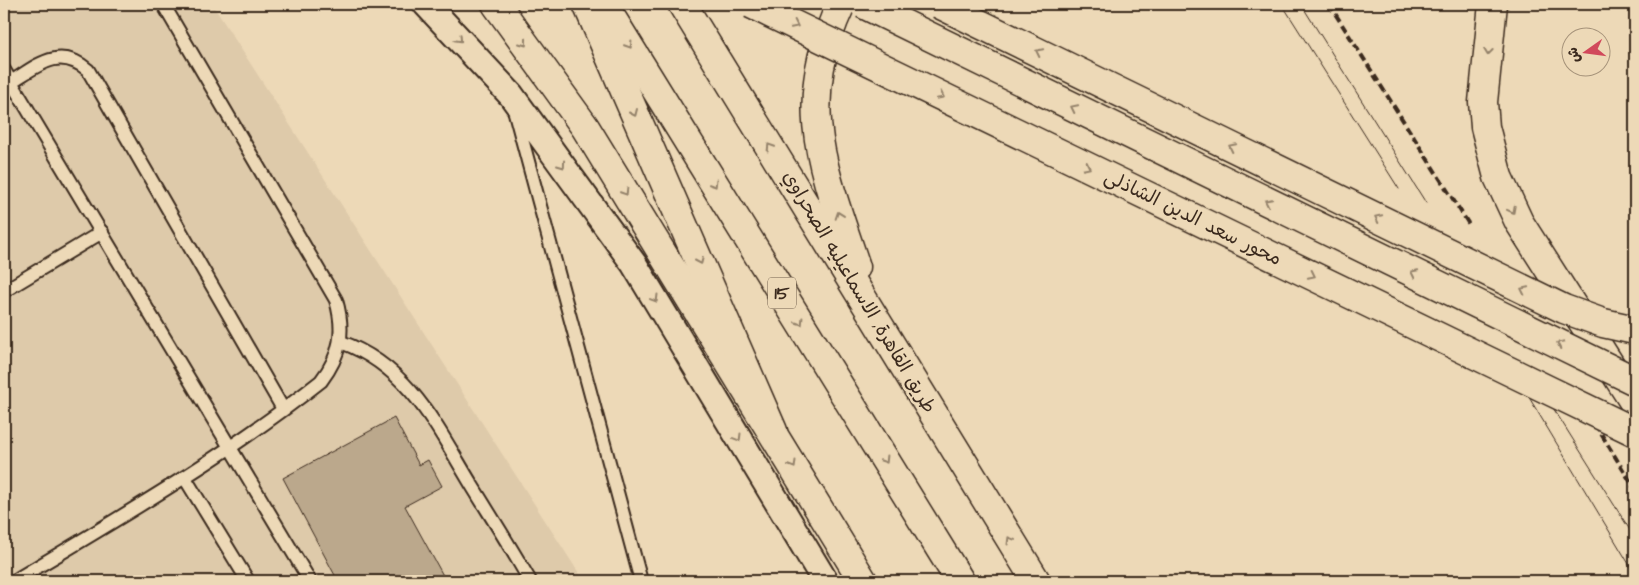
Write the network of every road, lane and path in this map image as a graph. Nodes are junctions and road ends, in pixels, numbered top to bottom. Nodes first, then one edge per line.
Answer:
1 (163, 4) edge
2 (426, 4) edge
3 (496, 4) edge
4 (587, 4) edge
5 (603, 4) edge
6 (682, 4) edge
7 (751, 4) edge
8 (841, 4) edge
9 (863, 4) edge
10 (939, 4) edge
11 (1493, 4) edge
12 (4, 70) edge
13 (11, 82) junction
14 (511, 94) junction
15 (102, 232) junction
16 (4, 291) edge
17 (871, 311) junction
18 (1635, 330) edge
19 (340, 342) junction
20 (1635, 380) edge
21 (1635, 404) edge
22 (283, 409) junction
23 (773, 431) junction
24 (1635, 432) edge
25 (231, 447) junction
26 (185, 478) junction
27 (30, 577) edge
28 (14, 581) edge
29 (248, 581) edge
30 (310, 581) edge
31 (530, 581) edge
32 (641, 581) edge
33 (825, 581) edge
34 (863, 581) edge
35 (960, 581) edge
36 (1036, 581) edge

1 - 19 lane
2 -> 14 street
3 -> 23 main road
4 -> 23 main road
5 -> 35 main road, 15
17 -> 6 main road, طريق القاهرة, الاسماعيليه الصحراوي
7 -> 24 main road, محور سعد الدين الشاذلى, bridge
17 -> 8 main road
20 -> 9 main road, bridge
18 -> 10 main road, bridge
11 -> 21 main road
12 - 13 lane
13 - 15 lane
13 - 22 lane
14 - 32 lane
14 -> 33 street
15 - 16 lane
15 - 25 lane
36 -> 17 main road, طريق القاهرة, الاسماعيليه الصحراوي
19 - 22 lane
19 - 31 lane
22 - 25 lane
23 -> 34 main road
25 - 26 lane
25 - 30 lane
26 - 27 lane
26 - 29 lane
27 - 28 lane

